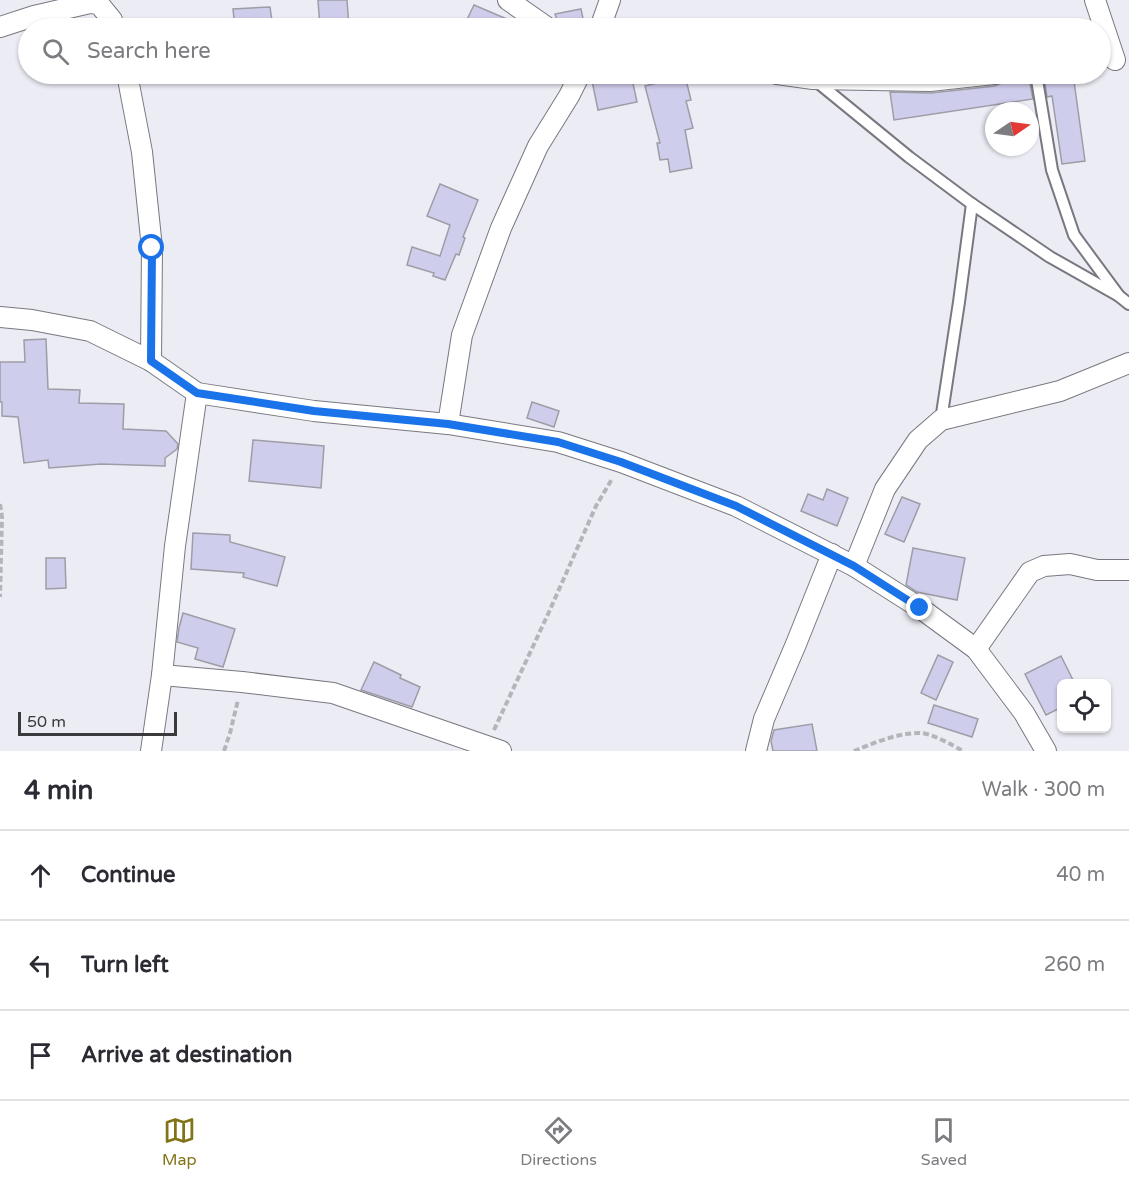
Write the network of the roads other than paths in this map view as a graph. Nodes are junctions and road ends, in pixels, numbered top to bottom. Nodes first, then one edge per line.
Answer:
1 (508, 0) edge
2 (610, 0) edge
3 (1095, 0) edge
4 (28, 18) edge
5 (110, 18) edge
6 (534, 18) edge
7 (604, 18) edge
8 (1101, 18) edge
9 (18, 21) edge
10 (0, 27) edge
11 (129, 84) edge
12 (566, 84) edge
13 (575, 84) edge
14 (819, 84) edge
15 (1038, 84) edge
16 (569, 96) junction
17 (972, 204) junction
18 (1119, 296) junction
19 (1129, 304) edge
20 (0, 317) edge
21 (151, 361) junction
22 (1129, 363) edge
23 (197, 393) junction
24 (941, 420) junction
25 (448, 424) junction
26 (832, 554) junction
27 (854, 566) junction
28 (1129, 570) edge
29 (976, 649) junction
30 (162, 675) junction
31 (494, 748) edge
32 (151, 751) edge
33 (756, 751) edge
34 (1046, 751) edge

1 - 6 street
2 - 7 street
3 - 8 street
4 - 5 street
9 - 10 street
11 - 21 street
12 - 16 street
13 - 16 street
14 - 17 lane
15 - 18 lane
16 - 25 street
17 - 18 lane
17 - 24 lane
18 - 19 lane
20 - 21 street
21 - 23 street
22 - 24 street
23 - 25 street
23 - 30 street
24 - 27 street
25 - 26 street
26 - 27 street
26 - 33 street
27 - 29 street
28 - 29 street
29 - 34 street
30 - 31 street
30 - 32 street

